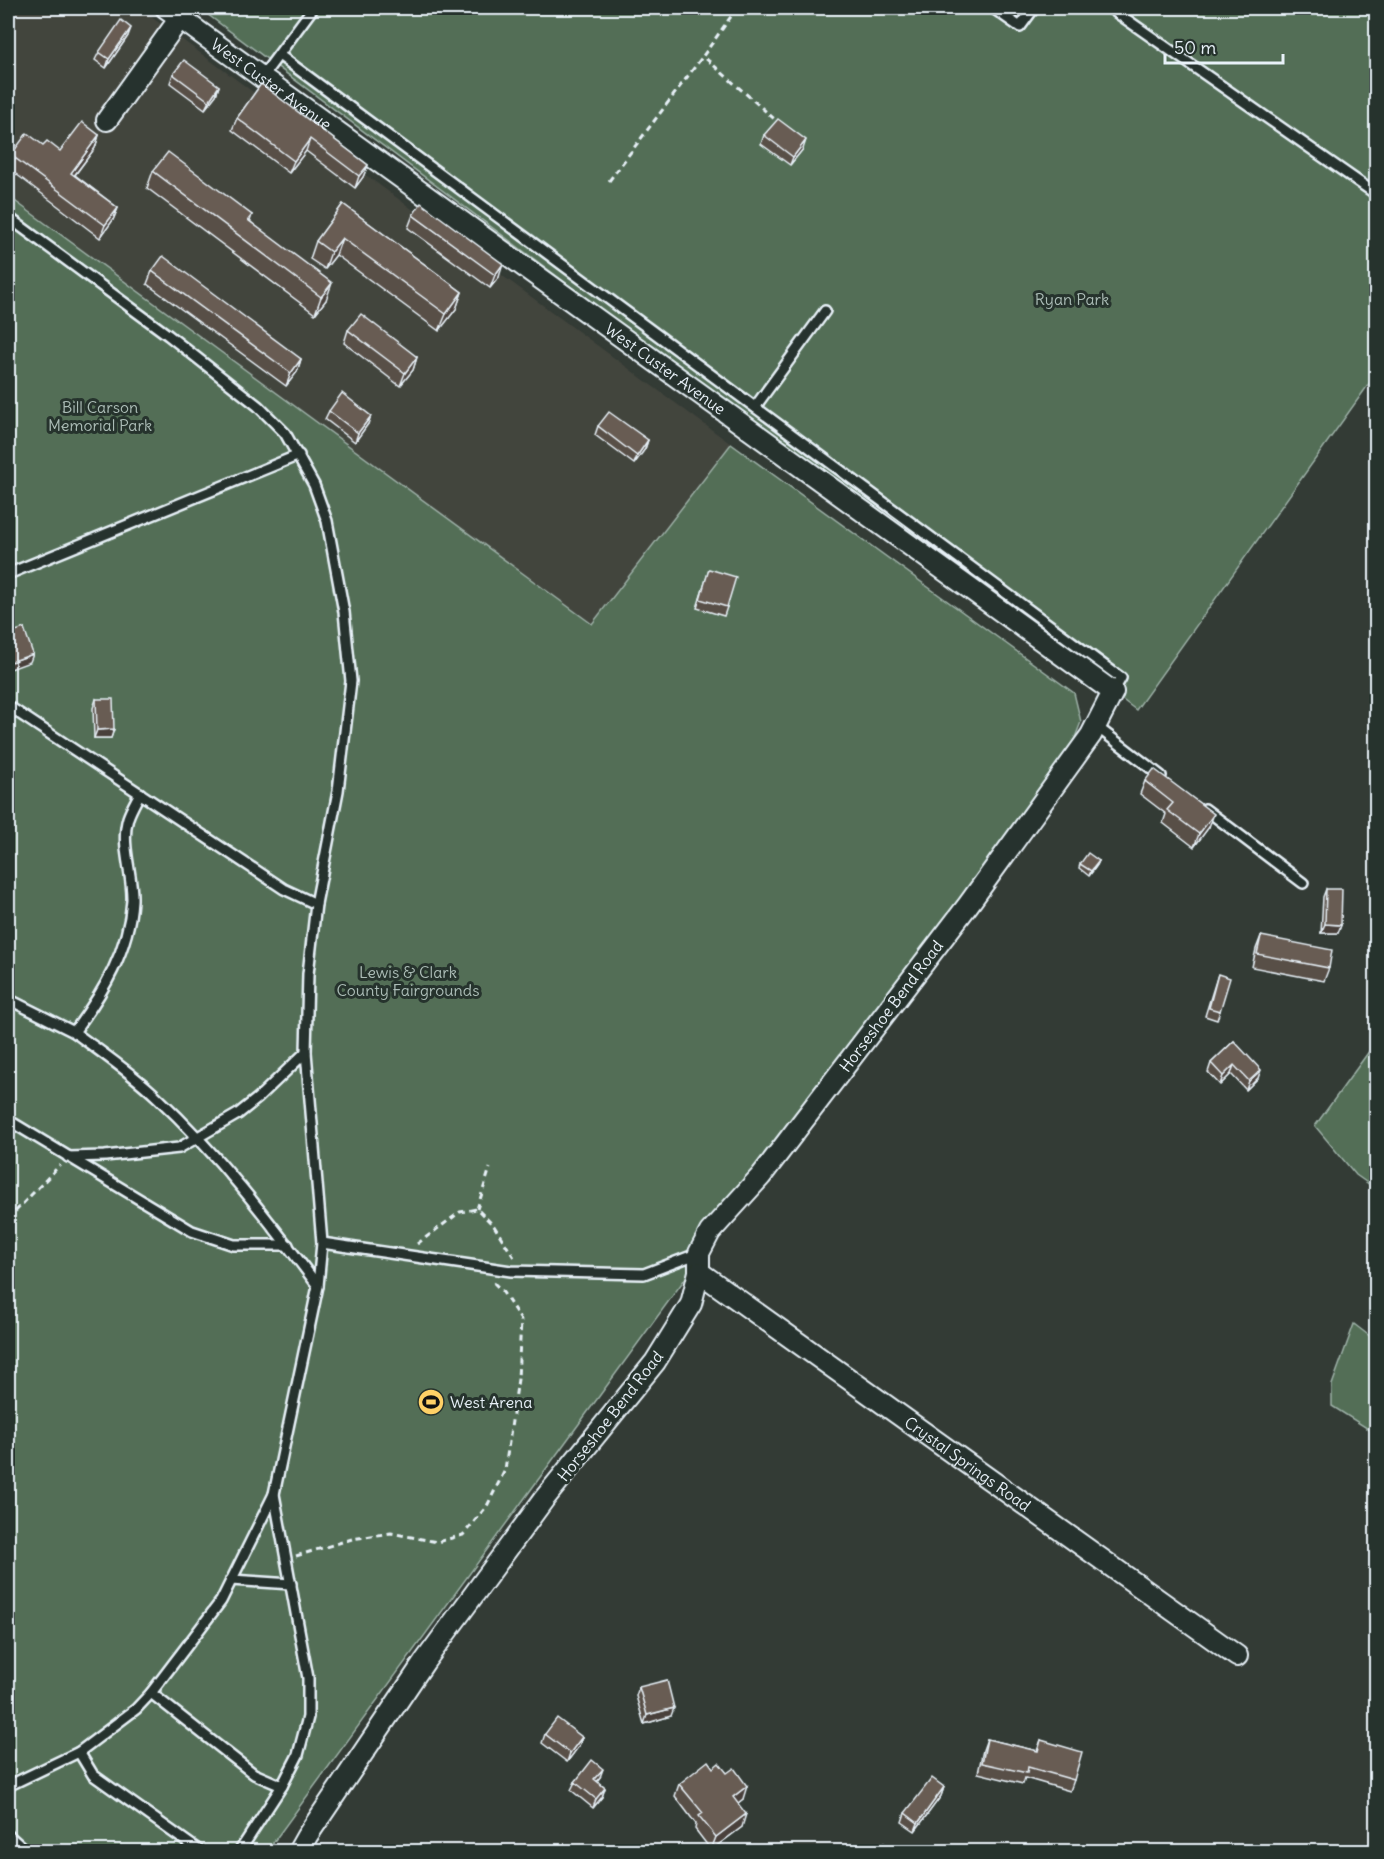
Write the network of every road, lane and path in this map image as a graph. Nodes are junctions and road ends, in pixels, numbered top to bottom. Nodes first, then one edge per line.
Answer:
1 (313, 8) edge
2 (737, 8) edge
3 (993, 8) edge
4 (1034, 8) edge
5 (1110, 8) edge
6 (173, 13) edge
7 (279, 55) junction
8 (703, 56) junction
9 (262, 77) junction
10 (107, 120) dead end
11 (782, 125) edge
12 (609, 181) dead end
13 (1377, 194) edge
14 (8, 217) edge
15 (825, 311) dead end
16 (755, 407) junction
17 (299, 455) junction
18 (8, 574) edge
19 (1113, 692) junction
20 (8, 706) edge
21 (1096, 726) junction
22 (1171, 783) edge
23 (140, 793) junction
24 (1199, 804) edge
25 (1303, 883) dead end
26 (316, 904) junction
27 (8, 999) edge
28 (74, 1032) junction
29 (306, 1052) junction
30 (8, 1120) edge
31 (199, 1138) junction
32 (68, 1157) junction
33 (490, 1168) dead end
34 (477, 1209) junction
35 (8, 1219) edge
36 (322, 1243) junction
37 (288, 1245) junction
38 (402, 1255) junction
39 (699, 1262) junction
40 (479, 1266) junction
41 (522, 1271) junction
42 (318, 1286) junction
43 (274, 1494) junction
44 (286, 1559) junction
45 (231, 1580) junction
46 (291, 1584) junction
47 (1237, 1656) dead end
48 (151, 1693) junction
49 (79, 1752) junction
50 (8, 1786) edge
51 (282, 1786) junction
52 (8, 1835) edge
53 (27, 1851) edge
54 (201, 1851) edge
55 (239, 1851) edge
56 (298, 1851) edge

1 - 7 lane
2 - 8 path
3 - 4 lane
5 - 13 lane
6 - 9 street, West Custer Avenue
6 - 10 street
7 - 9 lane
7 - 16 lane
8 - 11 path
8 - 12 path
9 - 19 street, West Custer Avenue
14 - 17 lane
15 - 16 lane
16 - 19 lane
17 - 18 lane
17 - 26 lane
19 - 21 street
20 - 23 lane
21 - 22 lane
21 - 39 street, Horseshoe Bend Road
23 - 26 lane
23 - 28 lane
24 - 25 lane
26 - 29 lane
27 - 28 lane
28 - 31 lane
29 - 31 lane
29 - 36 lane
30 - 32 lane
31 - 32 lane
31 - 37 lane
32 - 35 path
32 - 37 lane
33 - 34 path
34 - 38 path
34 - 41 path
36 - 38 lane
36 - 42 lane
37 - 42 lane
38 - 40 lane
39 - 41 lane
39 - 47 street, Crystal Springs Road
39 - 56 street, Horseshoe Bend Road
40 - 41 lane
40 - 44 path
42 - 43 lane
43 - 44 lane
43 - 45 lane
44 - 46 lane
45 - 46 lane
45 - 48 lane
46 - 51 lane
48 - 49 lane
48 - 51 lane
49 - 50 lane
49 - 54 lane
51 - 55 lane
52 - 53 lane

